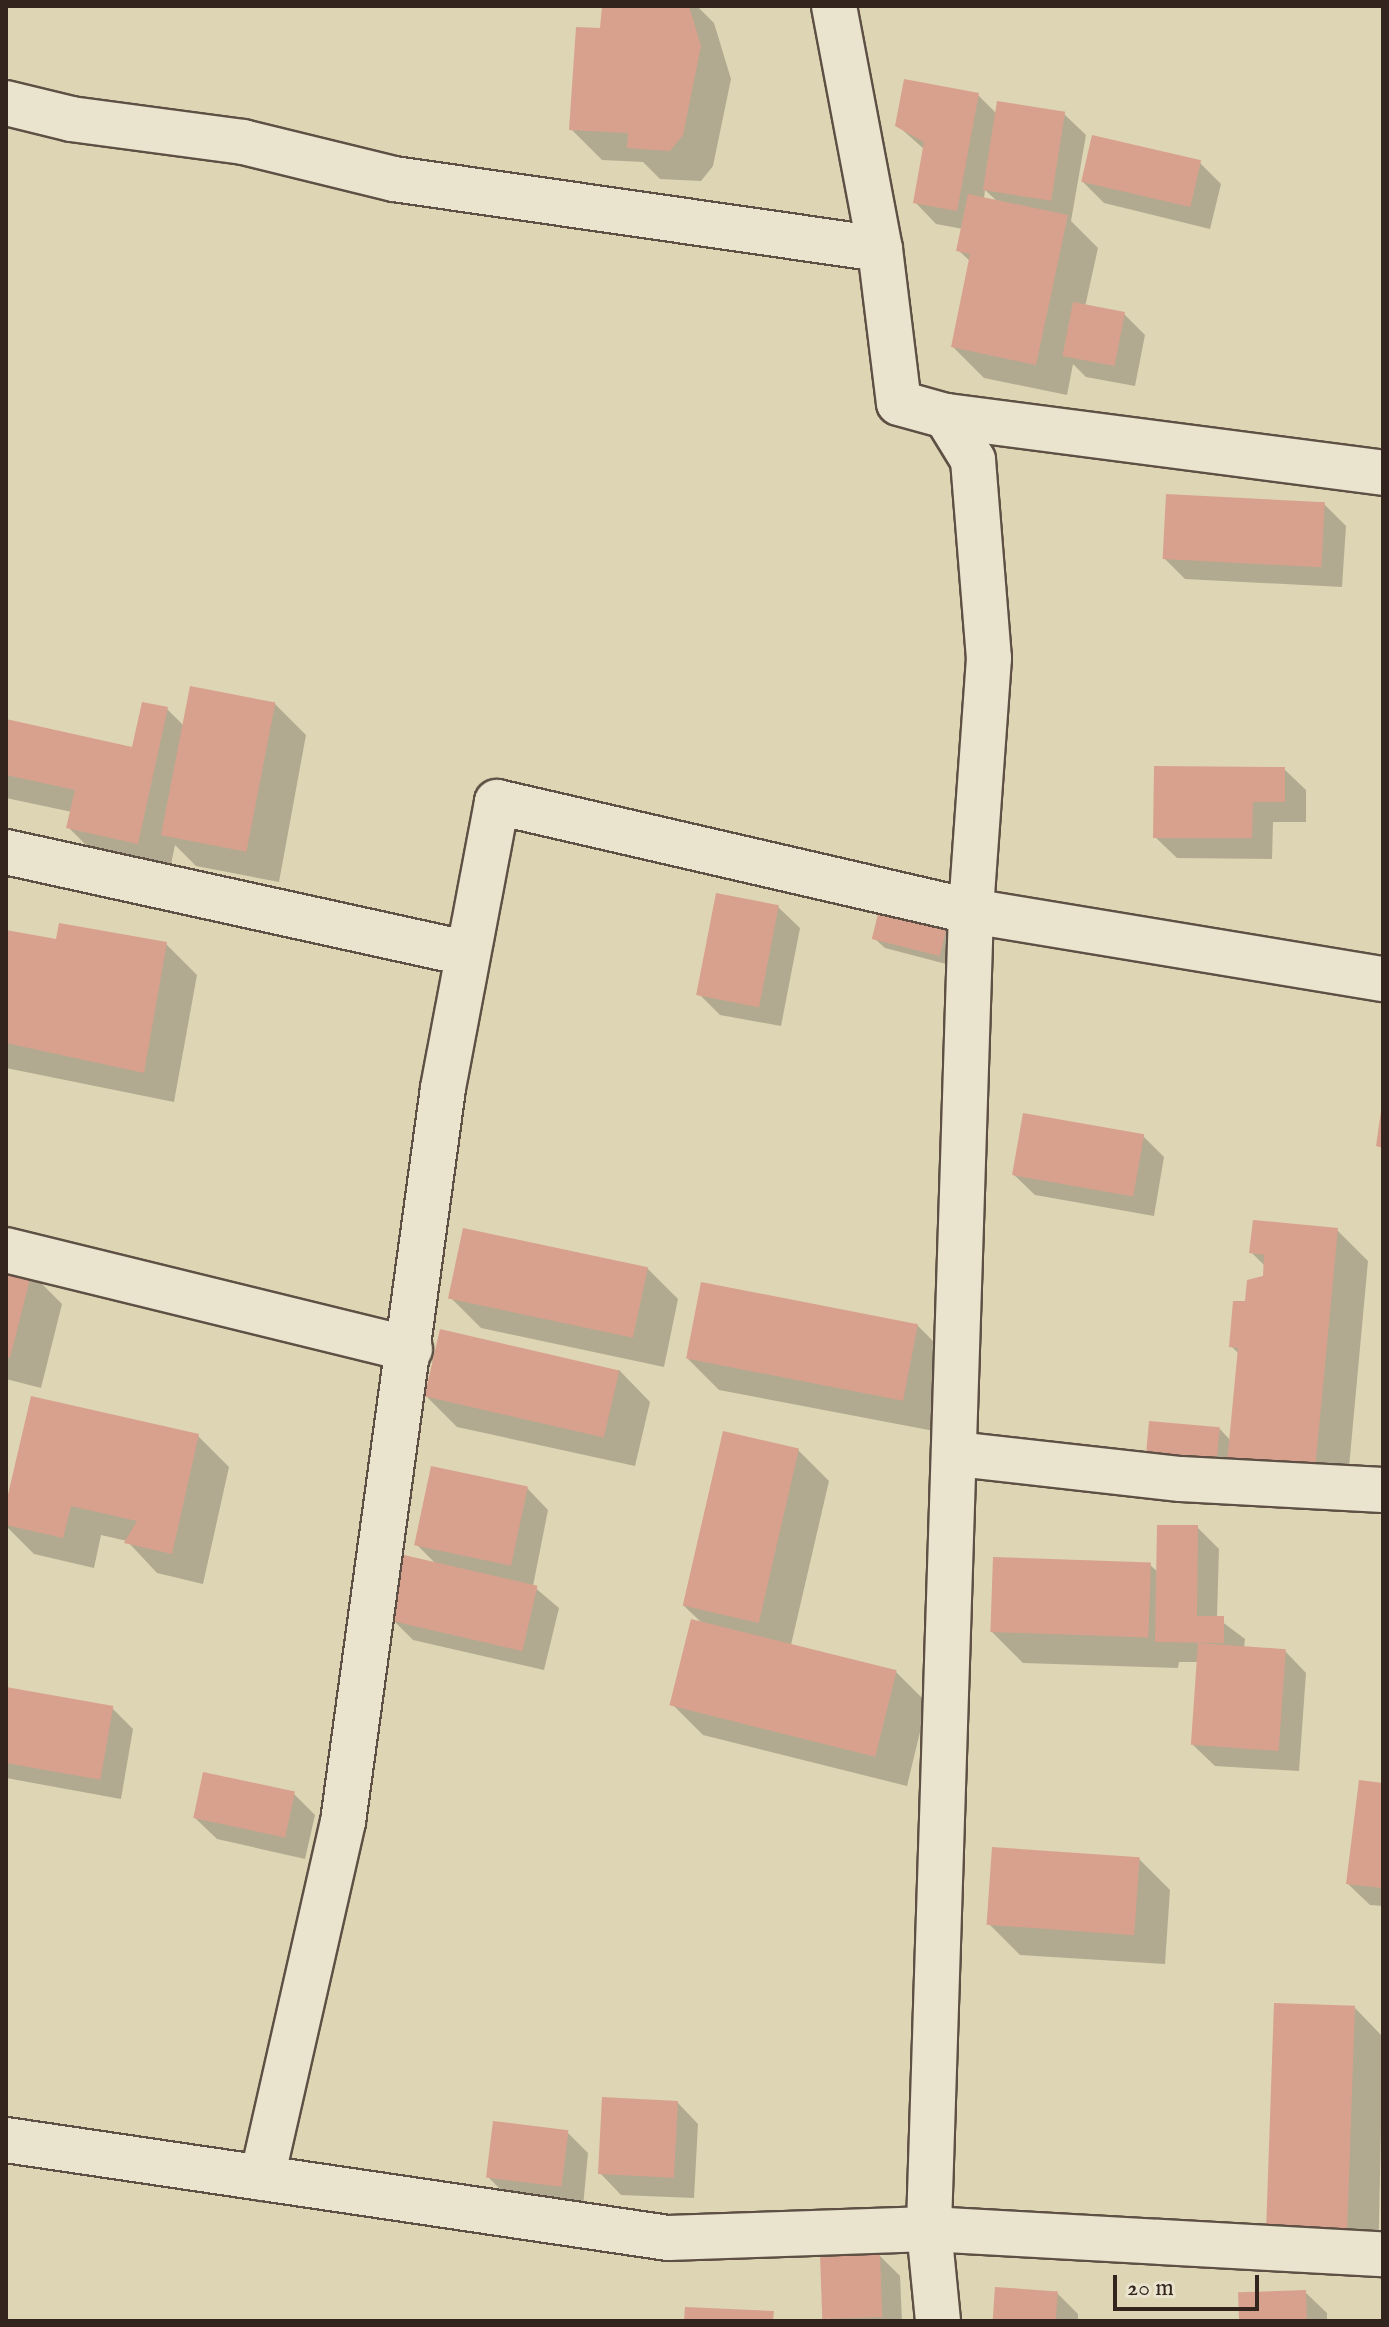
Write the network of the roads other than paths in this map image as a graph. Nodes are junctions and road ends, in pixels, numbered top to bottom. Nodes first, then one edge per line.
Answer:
1 (834, 6) edge
2 (6, 103) edge
3 (880, 249) junction
4 (946, 416) junction
5 (1383, 473) edge
6 (6, 852) edge
7 (971, 911) junction
8 (468, 954) junction
9 (1383, 979) edge
10 (6, 1250) edge
11 (410, 1349) junction
12 (957, 1454) junction
13 (1383, 1490) edge
14 (6, 2140) edge
15 (262, 2178) junction
16 (929, 2229) junction
17 (1383, 2254) edge
18 (938, 2321) edge

1 - 3 street
2 - 3 street
3 - 4 street
4 - 5 street
4 - 7 street
6 - 8 street
7 - 8 street
7 - 9 street
7 - 12 street
8 - 11 street
10 - 11 street
11 - 15 street
12 - 13 street
12 - 16 street
14 - 15 street
15 - 16 street
16 - 17 street
16 - 18 street

